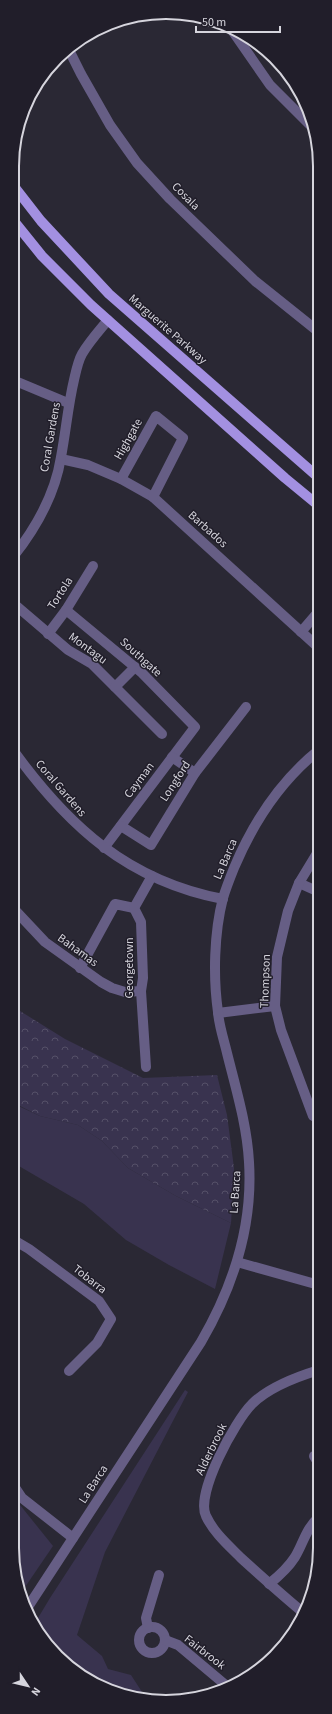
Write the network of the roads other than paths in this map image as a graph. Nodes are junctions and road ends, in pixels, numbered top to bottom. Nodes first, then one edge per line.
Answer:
1 (237, 37) edge
2 (71, 54) edge
3 (306, 120) edge
4 (19, 193) edge
5 (19, 227) edge
6 (108, 320) junction
7 (313, 327) edge
8 (19, 383) edge
9 (68, 403) junction
10 (61, 459) junction
11 (313, 473) edge
12 (121, 479) junction
13 (153, 497) junction
14 (313, 501) edge
15 (19, 549) edge
16 (93, 566) dead end
17 (19, 608) edge
18 (66, 610) junction
19 (313, 618) edge
20 (301, 632) junction
21 (48, 634) junction
22 (313, 643) edge
23 (134, 667) junction
24 (115, 687) junction
25 (246, 707) dead end
26 (195, 727) joint
27 (162, 734) dead end
28 (313, 756) edge
29 (19, 757) edge
30 (172, 757) junction
31 (196, 773) junction
32 (121, 826) junction
33 (104, 848) junction
34 (313, 860) edge
35 (152, 876) junction
36 (299, 883) junction
37 (313, 889) edge
38 (223, 899) junction
39 (134, 908) junction
40 (19, 914) edge
41 (80, 968) junction
42 (140, 991) junction
43 (275, 1006) junction
44 (218, 1014) junction
45 (146, 1067) dead end
46 (313, 1110) edge
47 (19, 1243) edge
48 (237, 1262) junction
49 (313, 1282) edge
50 (69, 1371) dead end
51 (313, 1372) edge
52 (19, 1494) edge
53 (313, 1522) edge
54 (73, 1538) junction
55 (159, 1575) dead end
56 (269, 1584) junction
57 (30, 1604) edge
58 (300, 1609) edge
59 (148, 1628) junction
60 (164, 1640) junction
61 (224, 1683) edge

1 - 3 street
2 - 7 street, Cosala
4 - 11 main road, Marguerite Parkway
5 - 6 main road
6 - 9 street, Coral Gardens
6 - 14 main road
8 - 9 street
9 - 10 street, Coral Gardens
10 - 12 street, Barbados
10 - 15 street, Coral Gardens
12 - 13 street, Barbados
12 - 13 street, Highgate
13 - 20 street, Barbados
16 - 18 street, Tortola
17 - 21 street, Montagu
18 - 21 street, Tortola
18 - 23 street, Southgate
19 - 20 street
20 - 22 street, Barbados
21 - 24 street, Montagu
23 - 24 street
23 - 26 street, Southgate
24 - 27 street, Montagu
25 - 31 street, Longford
26 - 30 street, Cayman
28 - 38 street, La Barca
29 - 33 street, Coral Gardens
30 - 31 street
30 - 32 street, Cayman
31 - 32 street, Longford
32 - 33 street, Cayman
33 - 35 street, Coral Gardens
34 - 36 street, Thompson
35 - 38 street, Coral Gardens
35 - 39 street
36 - 37 street
36 - 43 street, Thompson
38 - 44 street, La Barca
39 - 41 street
39 - 42 street, Georgetown
40 - 41 street, Bahamas
41 - 42 street, Bahamas
42 - 45 street, Georgetown
43 - 44 street
43 - 46 street, Thompson
44 - 48 street, La Barca
47 - 50 street, Tobarra
48 - 49 street
48 - 54 street, La Barca
51 - 56 street, Alderbrook
52 - 54 street
53 - 56 street
54 - 57 street, La Barca
55 - 59 street, Fairbrook
56 - 58 street, Alderbrook
59 - 60 street, Fairbrook
59 - 60 street, Fairbrook
60 - 61 street, Fairbrook

